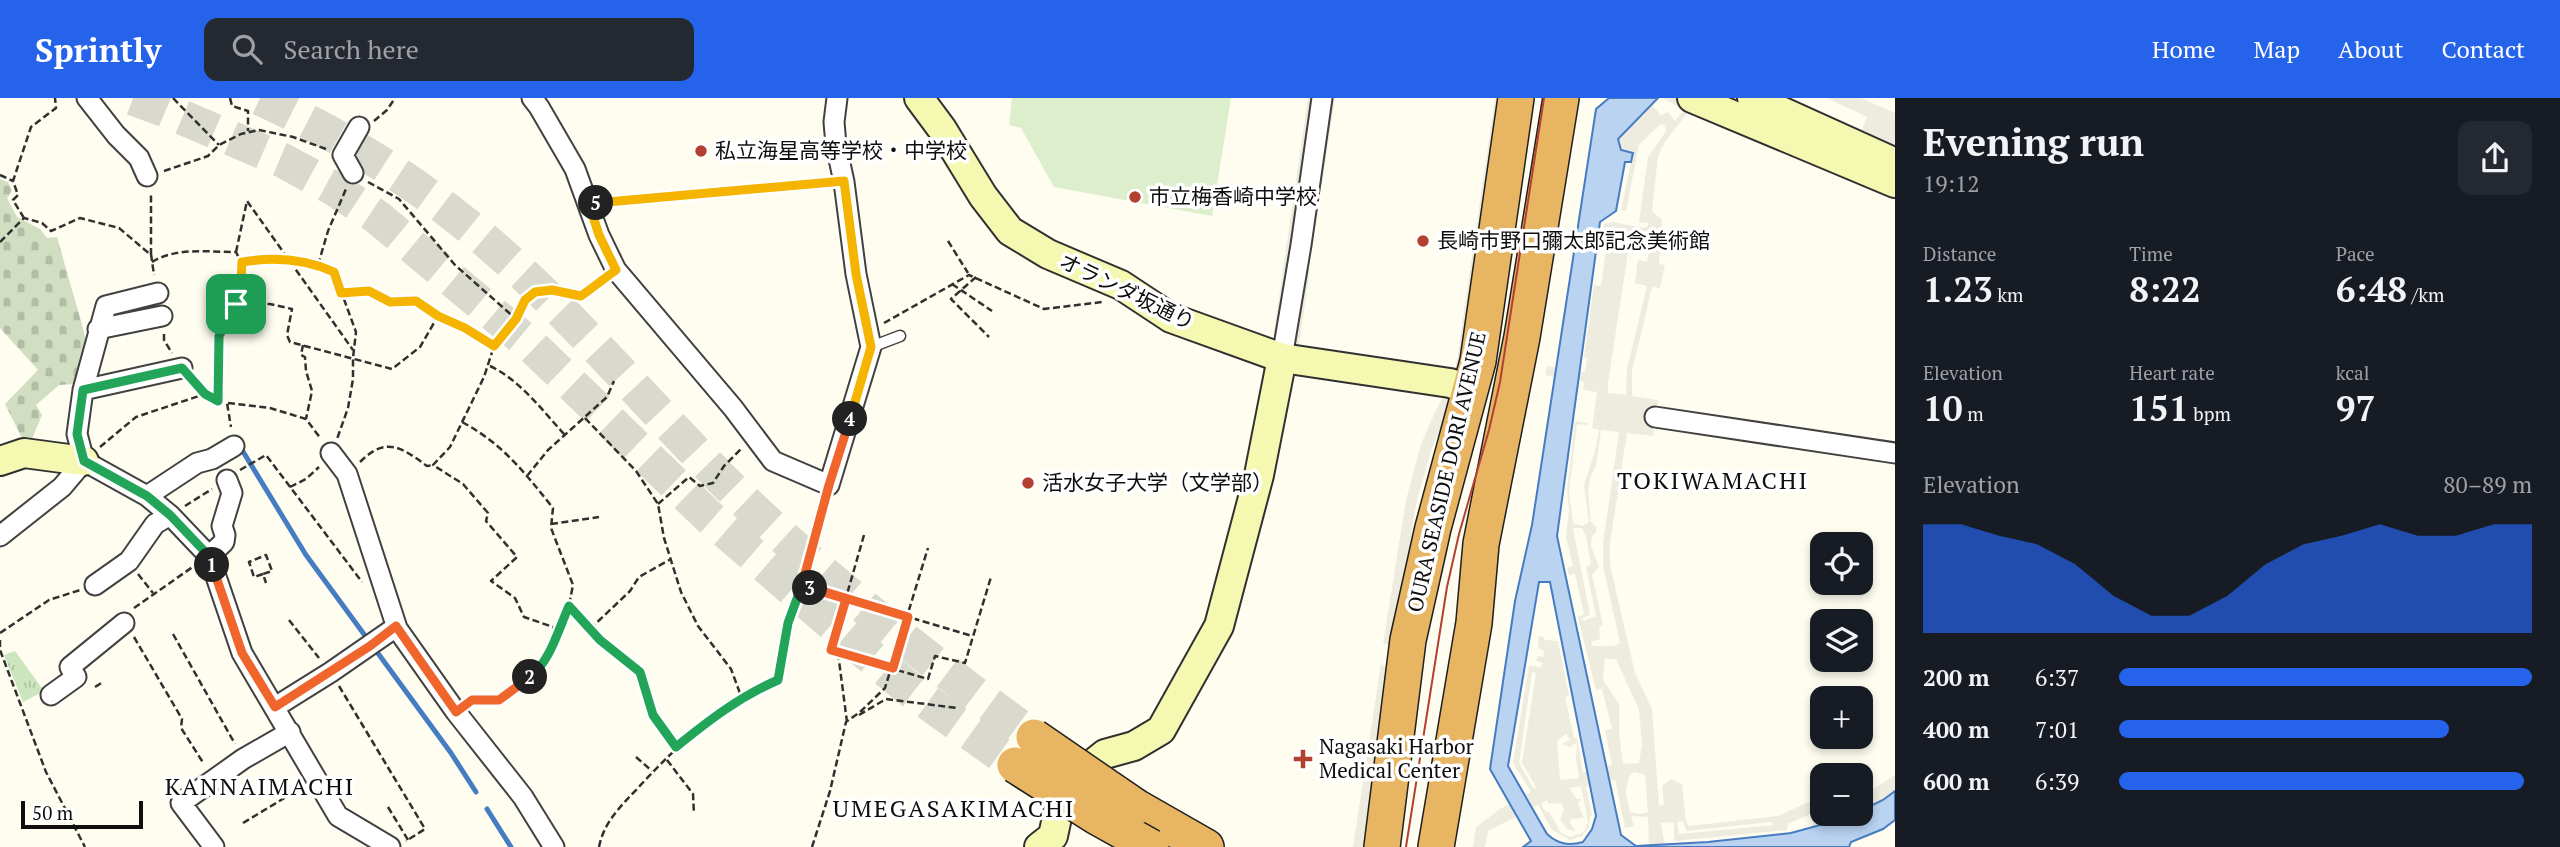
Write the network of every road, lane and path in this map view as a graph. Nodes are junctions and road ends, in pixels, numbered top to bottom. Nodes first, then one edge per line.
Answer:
1 (55, 98) edge
2 (88, 98) edge
3 (173, 98) edge
4 (230, 98) edge
5 (395, 98) edge
6 (532, 98) edge
7 (837, 98) edge
8 (919, 98) edge
9 (1322, 98) edge
10 (1516, 98) edge
11 (1561, 98) edge
12 (1752, 98) edge
13 (1694, 99) edge
14 (359, 127) joint
15 (248, 132) junction
16 (219, 145) junction
17 (343, 155) junction
18 (1895, 163) edge
19 (353, 173) junction
20 (0, 175) edge
21 (147, 176) joint
22 (13, 181) junction
23 (844, 181) junction
24 (1895, 183) edge
25 (589, 204) junction
26 (151, 209) dead end
27 (24, 218) junction
28 (948, 241) dead end
29 (0, 242) edge
30 (236, 252) junction
31 (151, 253) junction
32 (152, 262) junction
33 (242, 262) junction
34 (318, 265) junction
35 (616, 270) junction
36 (969, 275) junction
37 (976, 277) junction
38 (952, 284) junction
39 (962, 289) junction
40 (158, 293) joint
41 (341, 293) junction
42 (1105, 302) dead end
43 (236, 304) junction
44 (992, 311) dead end
45 (162, 316) joint
46 (438, 316) junction
47 (516, 319) junction
48 (882, 325) dead end
49 (98, 329) junction
50 (900, 335) dead end
51 (989, 337) dead end
52 (303, 345) junction
53 (494, 346) junction
54 (871, 347) junction
55 (354, 351) junction
56 (353, 358) junction
57 (1282, 358) junction
58 (489, 365) junction
59 (182, 368) junction
60 (614, 381) dead end
61 (83, 390) junction
62 (1471, 390) junction
63 (205, 394) junction
64 (218, 401) junction
65 (227, 403) junction
66 (1655, 417) dead end
67 (585, 418) junction
68 (306, 419) junction
69 (462, 422) junction
70 (564, 435) junction
71 (753, 437) junction
72 (234, 446) joint
73 (334, 446) junction
74 (1895, 453) edge
75 (0, 461) edge
76 (84, 461) junction
77 (249, 465) dead end
78 (433, 465) junction
79 (347, 474) junction
80 (527, 476) junction
81 (227, 480) joint
82 (829, 485) junction
83 (290, 487) junction
84 (147, 496) junction
85 (658, 504) junction
86 (170, 515) junction
87 (599, 517) dead end
88 (551, 524) junction
89 (0, 536) edge
90 (864, 536) dead end
91 (928, 548) dead end
92 (209, 556) junction
93 (671, 559) junction
94 (129, 561) junction
95 (263, 574) junction
96 (991, 577) dead end
97 (266, 583) dead end
98 (363, 584) dead end
99 (95, 585) joint
100 (802, 585) junction
101 (153, 593) junction
102 (846, 599) junction
103 (569, 606) junction
104 (908, 617) junction
105 (289, 620) dead end
106 (124, 623) junction
107 (397, 628) junction
108 (559, 629) junction
109 (590, 629) junction
110 (0, 633) edge
111 (173, 634) dead end
112 (972, 636) junction
113 (0, 640) edge
114 (838, 653) junction
115 (893, 668) junction
116 (331, 673) junction
117 (103, 682) dead end
118 (95, 687) dead end
119 (51, 695) dead end
120 (741, 698) junction
121 (275, 707) junction
122 (957, 708) dead end
123 (456, 712) junction
124 (846, 722) junction
125 (290, 732) junction
126 (676, 747) junction
127 (636, 757) dead end
128 (666, 758) junction
129 (243, 759) junction
130 (651, 774) junction
131 (214, 779) junction
132 (304, 786) dead end
133 (388, 807) dead end
134 (694, 814) dead end
135 (243, 823) dead end
136 (399, 843) edge
137 (85, 847) edge
138 (214, 847) edge
139 (397, 847) edge
140 (554, 847) edge
141 (599, 847) edge
142 (812, 847) edge
143 (1039, 847) edge
144 (1151, 847) edge
145 (1206, 847) edge
146 (1382, 847) edge
147 (1436, 847) edge

1 - 22 path
2 - 21 street
3 - 16 path
4 - 15 path
5 - 14 path
6 - 25 street
7 - 23 street
8 - 57 street, オランダ坂通り
9 - 57 street
10 - 62 highway, OURA SEASIDE DORI AVENUE
11 - 147 highway, OURA SEASIDE DORI AVENUE
12 - 18 street
13 - 24 street
14 - 17 street
15 - 16 path
15 - 17 path
16 - 21 path
17 - 19 street
19 - 34 path
19 - 47 path
20 - 22 path
22 - 27 path
23 - 25 path
23 - 54 street
25 - 35 street
26 - 31 path
27 - 29 path
27 - 31 path
28 - 36 path
30 - 32 path
30 - 33 path
30 - 55 path
31 - 32 path
32 - 40 path
33 - 34 path
33 - 43 path
34 - 41 path
35 - 47 path
35 - 71 street
36 - 37 path
36 - 38 path
37 - 39 path
37 - 42 path
38 - 39 path
38 - 48 path
39 - 44 path
39 - 51 path
40 - 49 street
41 - 46 path
41 - 55 path
43 - 52 path
43 - 64 path
45 - 49 street
45 - 59 path
46 - 53 path
46 - 56 path
47 - 53 path
49 - 61 street
50 - 54 lane
52 - 56 path
52 - 68 path
53 - 58 path
54 - 82 street
55 - 56 path
56 - 73 path
57 - 62 street, オランダ坂通り
57 - 143 street
58 - 69 path
58 - 70 path
59 - 61 street
59 - 63 path
60 - 67 path
61 - 76 street
62 - 146 highway, OURA SEASIDE DORI AVENUE
63 - 64 path
63 - 76 path
64 - 65 path
65 - 68 path
65 - 72 path
66 - 74 street
67 - 70 path
67 - 85 path
68 - 73 path
69 - 78 path
69 - 80 path
70 - 80 path
71 - 82 street
71 - 85 path
72 - 84 street
73 - 79 street
73 - 83 path
75 - 76 street
76 - 84 street
76 - 89 street
77 - 83 path
78 - 79 path
78 - 108 path
79 - 107 street
80 - 88 path
81 - 86 path
81 - 92 street
82 - 100 path
83 - 98 path
84 - 86 street
85 - 93 path
86 - 92 street
86 - 94 street
87 - 88 path
88 - 103 path
90 - 102 path
91 - 104 path
92 - 101 path
92 - 121 street
93 - 109 path
93 - 120 path
94 - 99 street
94 - 101 path
95 - 95 path
95 - 97 path
96 - 112 path
99 - 110 path
100 - 102 path
100 - 120 path
101 - 106 path
102 - 104 path
102 - 114 path
103 - 108 path
103 - 109 path
104 - 112 path
104 - 115 path
105 - 116 path
106 - 119 street
106 - 131 path
107 - 116 street
107 - 123 street
108 - 123 path
109 - 126 path
111 - 129 path
112 - 115 path
113 - 137 path
114 - 115 path
114 - 124 path
115 - 124 path
116 - 121 street
116 - 136 path
117 - 118 path
120 - 126 path
121 - 125 street
122 - 124 path
123 - 140 street
124 - 142 path
125 - 129 street
125 - 136 street
126 - 128 path
127 - 130 path
128 - 130 path
128 - 134 path
129 - 131 street
130 - 141 path
131 - 138 street
132 - 135 path
133 - 136 path
136 - 139 path
144 - 145 highway, bridge

